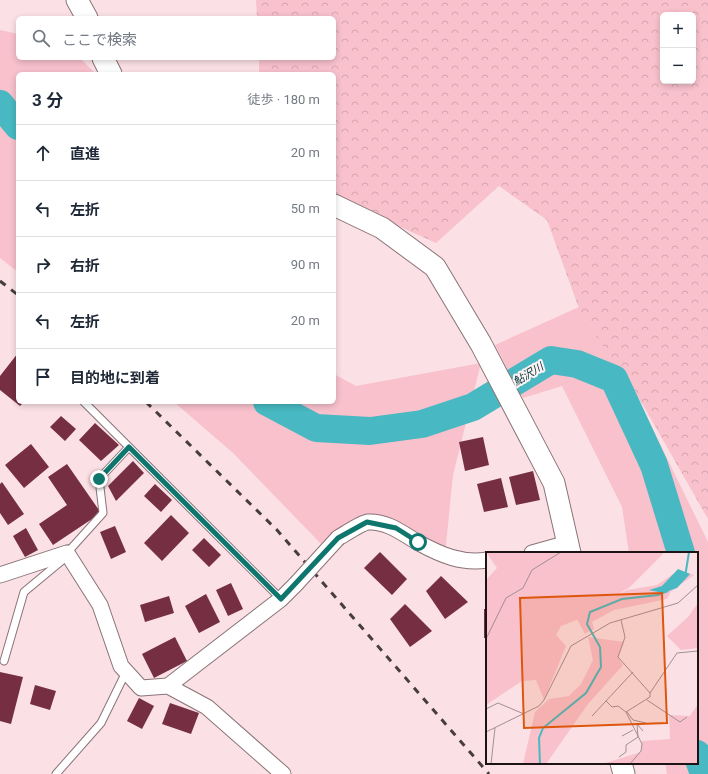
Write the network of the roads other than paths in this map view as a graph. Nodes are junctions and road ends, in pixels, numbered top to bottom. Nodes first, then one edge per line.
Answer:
1 (77, 0) edge
2 (86, 16) edge
3 (104, 60) edge
4 (110, 72) edge
5 (336, 206) edge
6 (86, 404) edge
7 (129, 447) junction
8 (569, 548) edge
9 (539, 552) edge
10 (68, 554) junction
11 (486, 560) edge
12 (0, 575) edge
13 (281, 599) junction
14 (4, 661) dead end
15 (126, 671) junction
16 (168, 686) junction
17 (621, 764) edge
18 (56, 774) edge
19 (283, 774) edge
20 (624, 774) edge

1 - 2 street
3 - 4 street
5 - 8 street
6 - 7 lane
7 - 10 lane
7 - 13 lane
8 - 9 street
10 - 12 street
10 - 14 lane
10 - 15 street
11 - 13 street, bridge
13 - 16 street
15 - 16 street
15 - 18 lane
16 - 19 street
17 - 20 street

